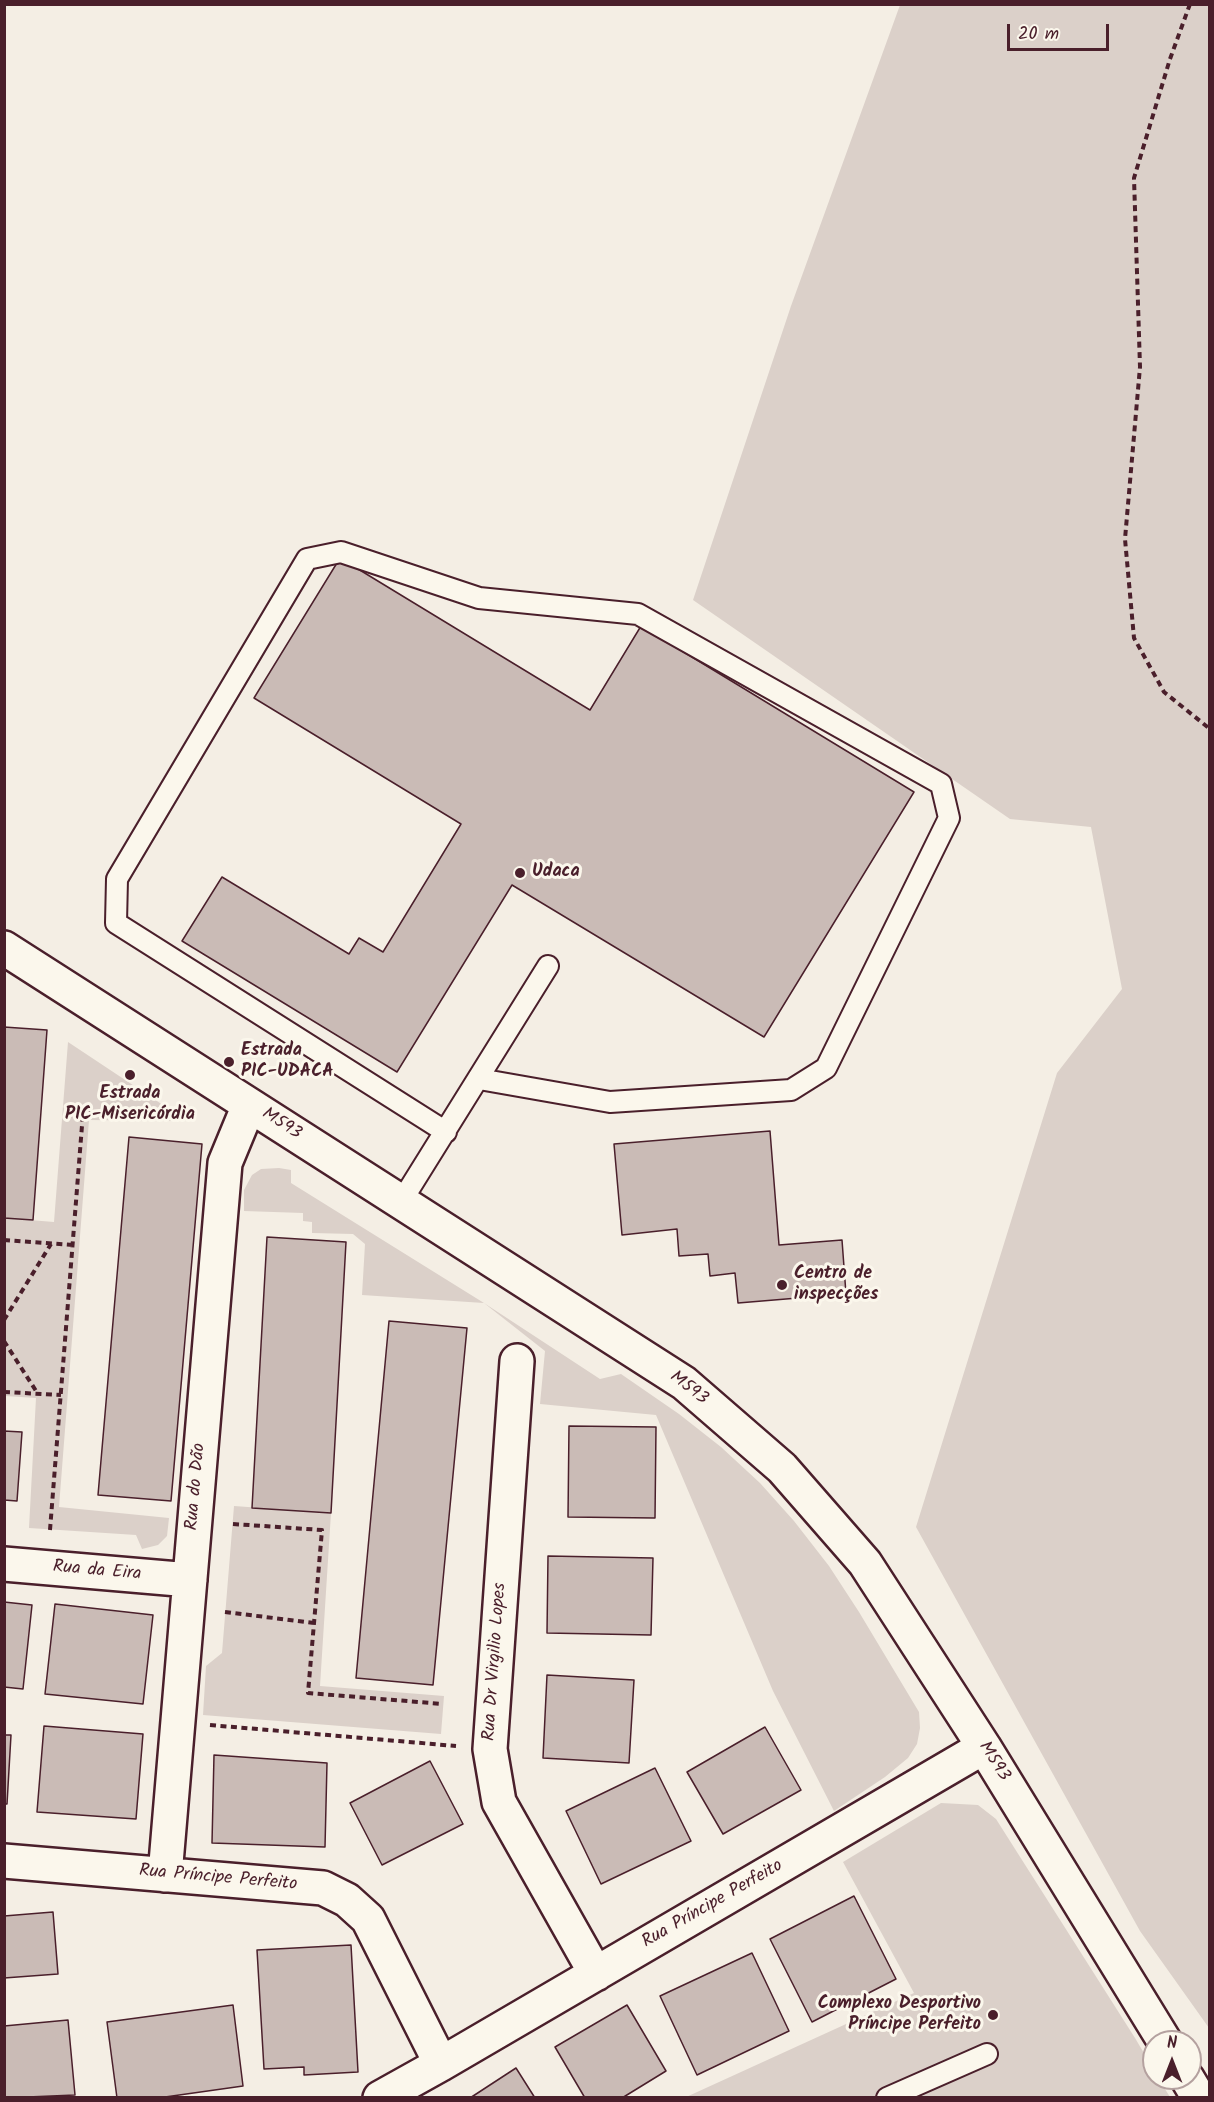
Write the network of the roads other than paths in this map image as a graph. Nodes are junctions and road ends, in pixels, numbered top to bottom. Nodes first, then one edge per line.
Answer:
1 (4, 948) edge
2 (548, 966) dead end
3 (479, 1079) junction
4 (249, 1105) junction
5 (446, 1132) junction
6 (401, 1202) junction
7 (517, 1361) dead end
8 (4, 1564) edge
9 (190, 1580) junction
10 (984, 1747) junction
11 (4, 1861) edge
12 (165, 1875) junction
13 (596, 1974) junction
14 (1158, 2030) edge
15 (987, 2054) dead end
16 (441, 2064) junction
17 (380, 2097) edge
18 (887, 2097) edge

1 - 4 street, M593
2 - 3 lane
3 - 5 lane
3 - 5 lane
4 - 6 street, M593
4 - 9 street, Rua do Dão
5 - 6 lane
6 - 10 street, M593
7 - 13 street, Rua Dr Virgilio Lopes
8 - 9 street, Rua da Eira
9 - 12 street, Rua do Dão
10 - 13 street, Rua Príncipe Perfeito
10 - 14 street, M593
11 - 12 street, Rua Príncipe Perfeito
12 - 16 street, Rua Príncipe Perfeito
13 - 16 street, Rua Príncipe Perfeito
15 - 18 lane
16 - 17 street, Rua Príncipe Perfeito

